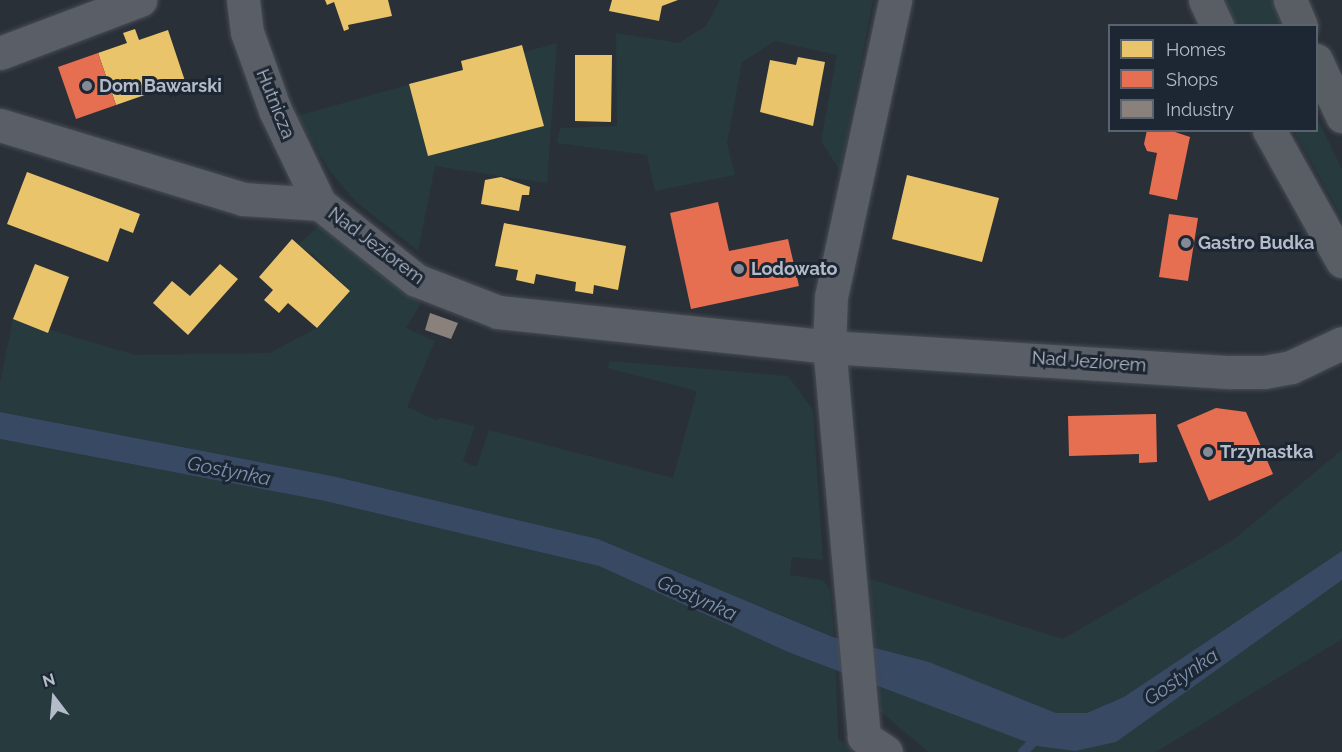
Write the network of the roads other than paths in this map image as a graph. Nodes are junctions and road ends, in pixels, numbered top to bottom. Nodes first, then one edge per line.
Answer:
1 (140, 0) edge
2 (243, 0) edge
3 (895, 0) edge
4 (1205, 0) edge
5 (1290, 0) edge
6 (1216, 24) edge
7 (1300, 24) edge
8 (0, 53) edge
9 (1318, 62) edge
10 (1342, 116) edge
11 (0, 125) edge
12 (1270, 132) edge
13 (320, 204) junction
14 (1342, 261) edge
15 (1342, 343) edge
16 (829, 347) junction
17 (886, 752) edge

1 - 8 street
2 - 13 street, Hutnicza
3 - 16 street
4 - 6 street
5 - 7 street
9 - 10 street
11 - 13 street, Nad Jeziorem
12 - 14 street
13 - 16 street, Nad Jeziorem
15 - 16 street, Nad Jeziorem
16 - 17 street

